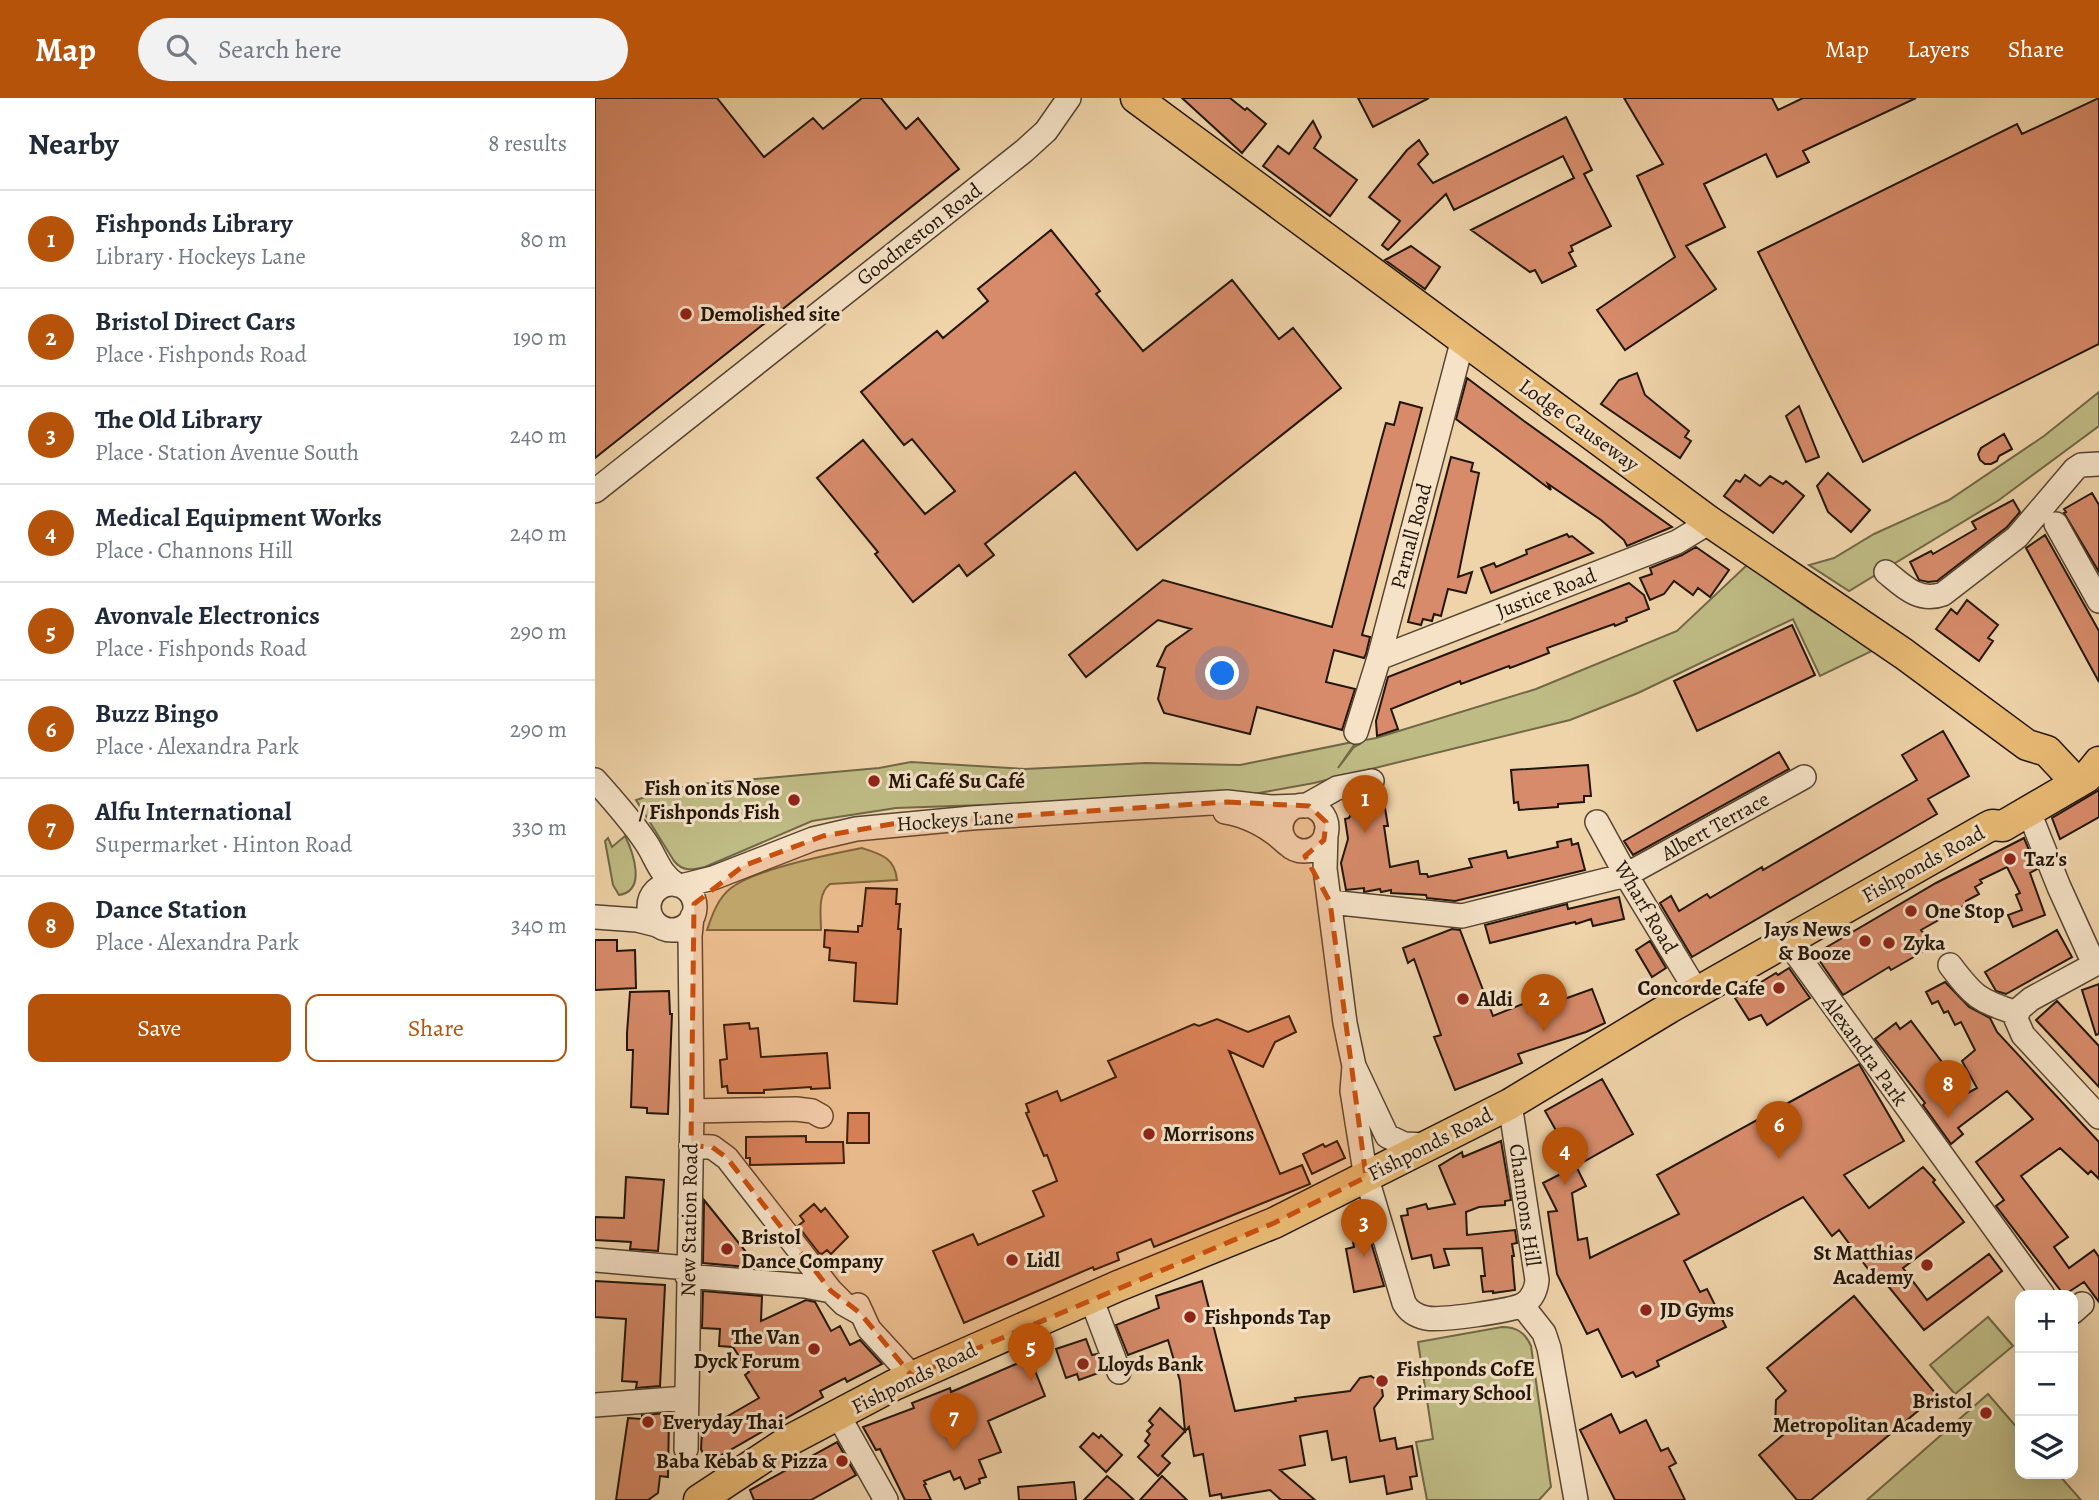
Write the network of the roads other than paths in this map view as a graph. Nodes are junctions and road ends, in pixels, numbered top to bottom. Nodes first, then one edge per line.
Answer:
1 (1069, 98) edge
2 (1136, 98) edge
3 (1463, 340) junction
4 (2099, 464) edge
5 (595, 491) edge
6 (1710, 522) junction
7 (2056, 524) dead end
8 (1886, 572) dead end
9 (2099, 601) edge
10 (1379, 658) junction
11 (1356, 732) dead end
12 (2099, 761) edge
13 (1804, 777) dead end
14 (595, 780) edge
15 (2062, 781) junction
16 (1173, 806) junction
17 (1303, 806) junction
18 (2029, 812) junction
19 (1597, 821) dead end
20 (1992, 825) junction
21 (1327, 830) junction
22 (645, 841) junction
23 (1290, 846) junction
24 (1626, 876) junction
25 (652, 896) junction
26 (686, 898) junction
27 (1330, 902) junction
28 (595, 911) edge
29 (595, 917) edge
30 (659, 926) junction
31 (1787, 942) junction
32 (2096, 963) edge
33 (1950, 965) dead end
34 (691, 992) junction
35 (1697, 992) junction
36 (2016, 1013) junction
37 (1354, 1066) junction
38 (1510, 1104) junction
39 (692, 1111) junction
40 (821, 1116) dead end
41 (2099, 1117) edge
42 (1427, 1145) junction
43 (691, 1146) junction
44 (1366, 1177) junction
45 (595, 1260) edge
46 (688, 1272) junction
47 (2039, 1290) edge
48 (831, 1291) junction
49 (1091, 1298) junction
50 (1522, 1305) junction
51 (1119, 1372) dead end
52 (912, 1376) junction
53 (686, 1398) junction
54 (595, 1405) edge
55 (838, 1415) junction
56 (686, 1449) dead end
57 (732, 1490) edge
58 (699, 1500) edge
59 (886, 1500) edge
60 (1576, 1500) edge

1 - 5 street, Goodneston Road
2 - 3 main road, Lodge Causeway
3 - 6 main road, Lodge Causeway
3 - 10 street, Parnall Road
4 - 8 street
6 - 10 street, Justice Road
6 - 15 main road, Lodge Causeway
7 - 9 street
10 - 11 street, Parnall Road
12 - 15 main road, Fishponds Road
13 - 24 street, Albert Terrace
14 - 22 street
15 - 18 main road, Fishponds Road
15 - 20 main road, Fishponds Road
16 - 17 street, Hockeys Lane
16 - 23 street, Hockeys Lane
16 - 26 street, Hockeys Lane
17 - 21 street
17 - 21 street
17 - 23 street
18 - 20 main road, Fishponds Road
18 - 32 street
19 - 24 street, Wharf Road
20 - 31 main road, Fishponds Road
21 - 23 street
21 - 27 street, Hockeys Lane
22 - 25 street
22 - 26 street
23 - 27 street, Hockeys Lane
24 - 27 street, Albert Terrace
24 - 35 street, Wharf Road
25 - 26 street
25 - 28 street
25 - 30 street
26 - 30 street
26 - 34 street, New Station Road
27 - 37 street, Hockeys Lane
29 - 30 street
30 - 34 street, New Station Road
31 - 35 main road, Fishponds Road
31 - 47 street, Alexandra Park
32 - 36 street
33 - 36 street
34 - 39 street, New Station Road
35 - 38 main road, Fishponds Road
36 - 41 street
37 - 42 street, Hockeys Lane
37 - 44 street, Hockeys Lane
38 - 42 main road, Fishponds Road
38 - 50 street, Channons Hill
39 - 40 street
39 - 43 street, New Station Road
42 - 44 main road, Fishponds Road
43 - 46 street, New Station Road
43 - 48 street
44 - 49 main road, Fishponds Road
44 - 50 street, Hockeys Lane
45 - 46 street
46 - 48 street
46 - 53 street, New Station Road
48 - 52 street
49 - 51 street
49 - 52 main road, Fishponds Road
50 - 60 street
52 - 55 main road, Fishponds Road
53 - 54 street
53 - 56 street, New Station Road
55 - 57 main road, Fishponds Road
55 - 59 street
57 - 58 main road, Fishponds Road

